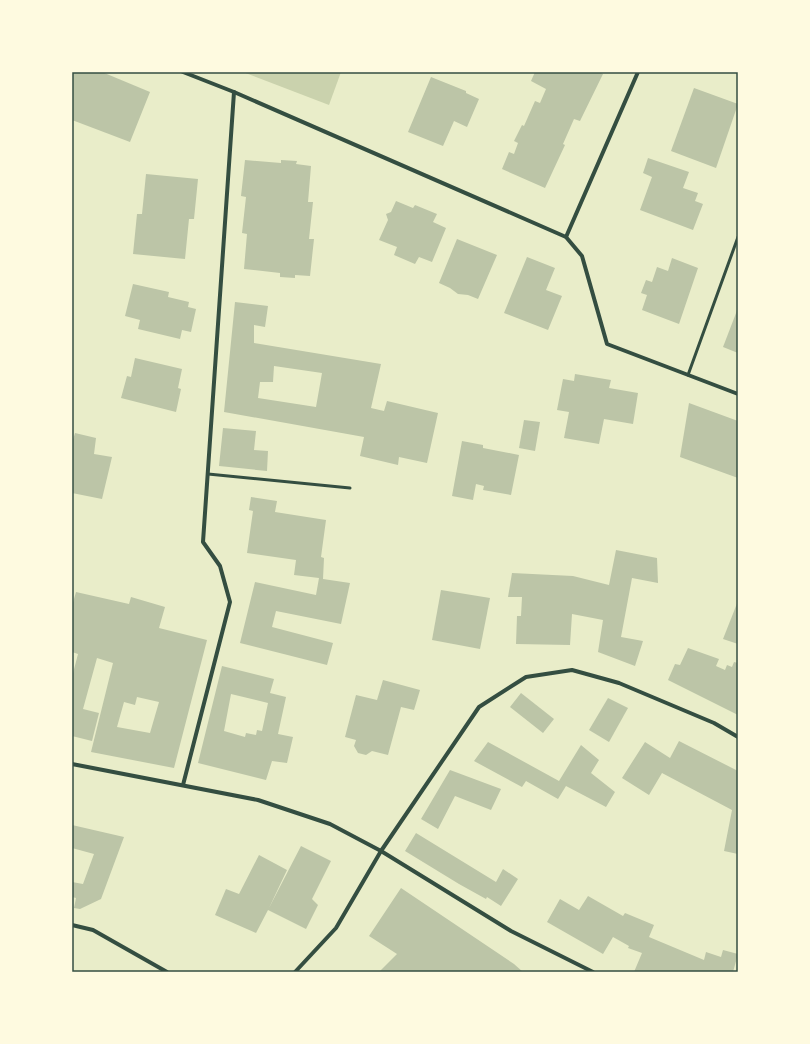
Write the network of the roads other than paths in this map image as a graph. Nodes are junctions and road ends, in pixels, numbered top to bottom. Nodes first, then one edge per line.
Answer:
1 (183, 72) edge
2 (638, 72) edge
3 (234, 92) junction
4 (566, 237) junction
5 (738, 237) edge
6 (688, 374) junction
7 (738, 394) edge
8 (208, 474) junction
9 (350, 488) dead end
10 (738, 737) edge
11 (72, 764) edge
12 (183, 785) junction
13 (381, 852) junction
14 (72, 925) edge
15 (167, 972) edge
16 (295, 972) edge
17 (593, 972) edge

1 - 3 street
2 - 4 street
3 - 4 street
3 - 8 street
4 - 6 street
5 - 6 lane
6 - 7 street
8 - 9 lane
8 - 12 street
10 - 13 street
11 - 12 street
12 - 13 street
13 - 16 street
13 - 17 street
14 - 15 street

